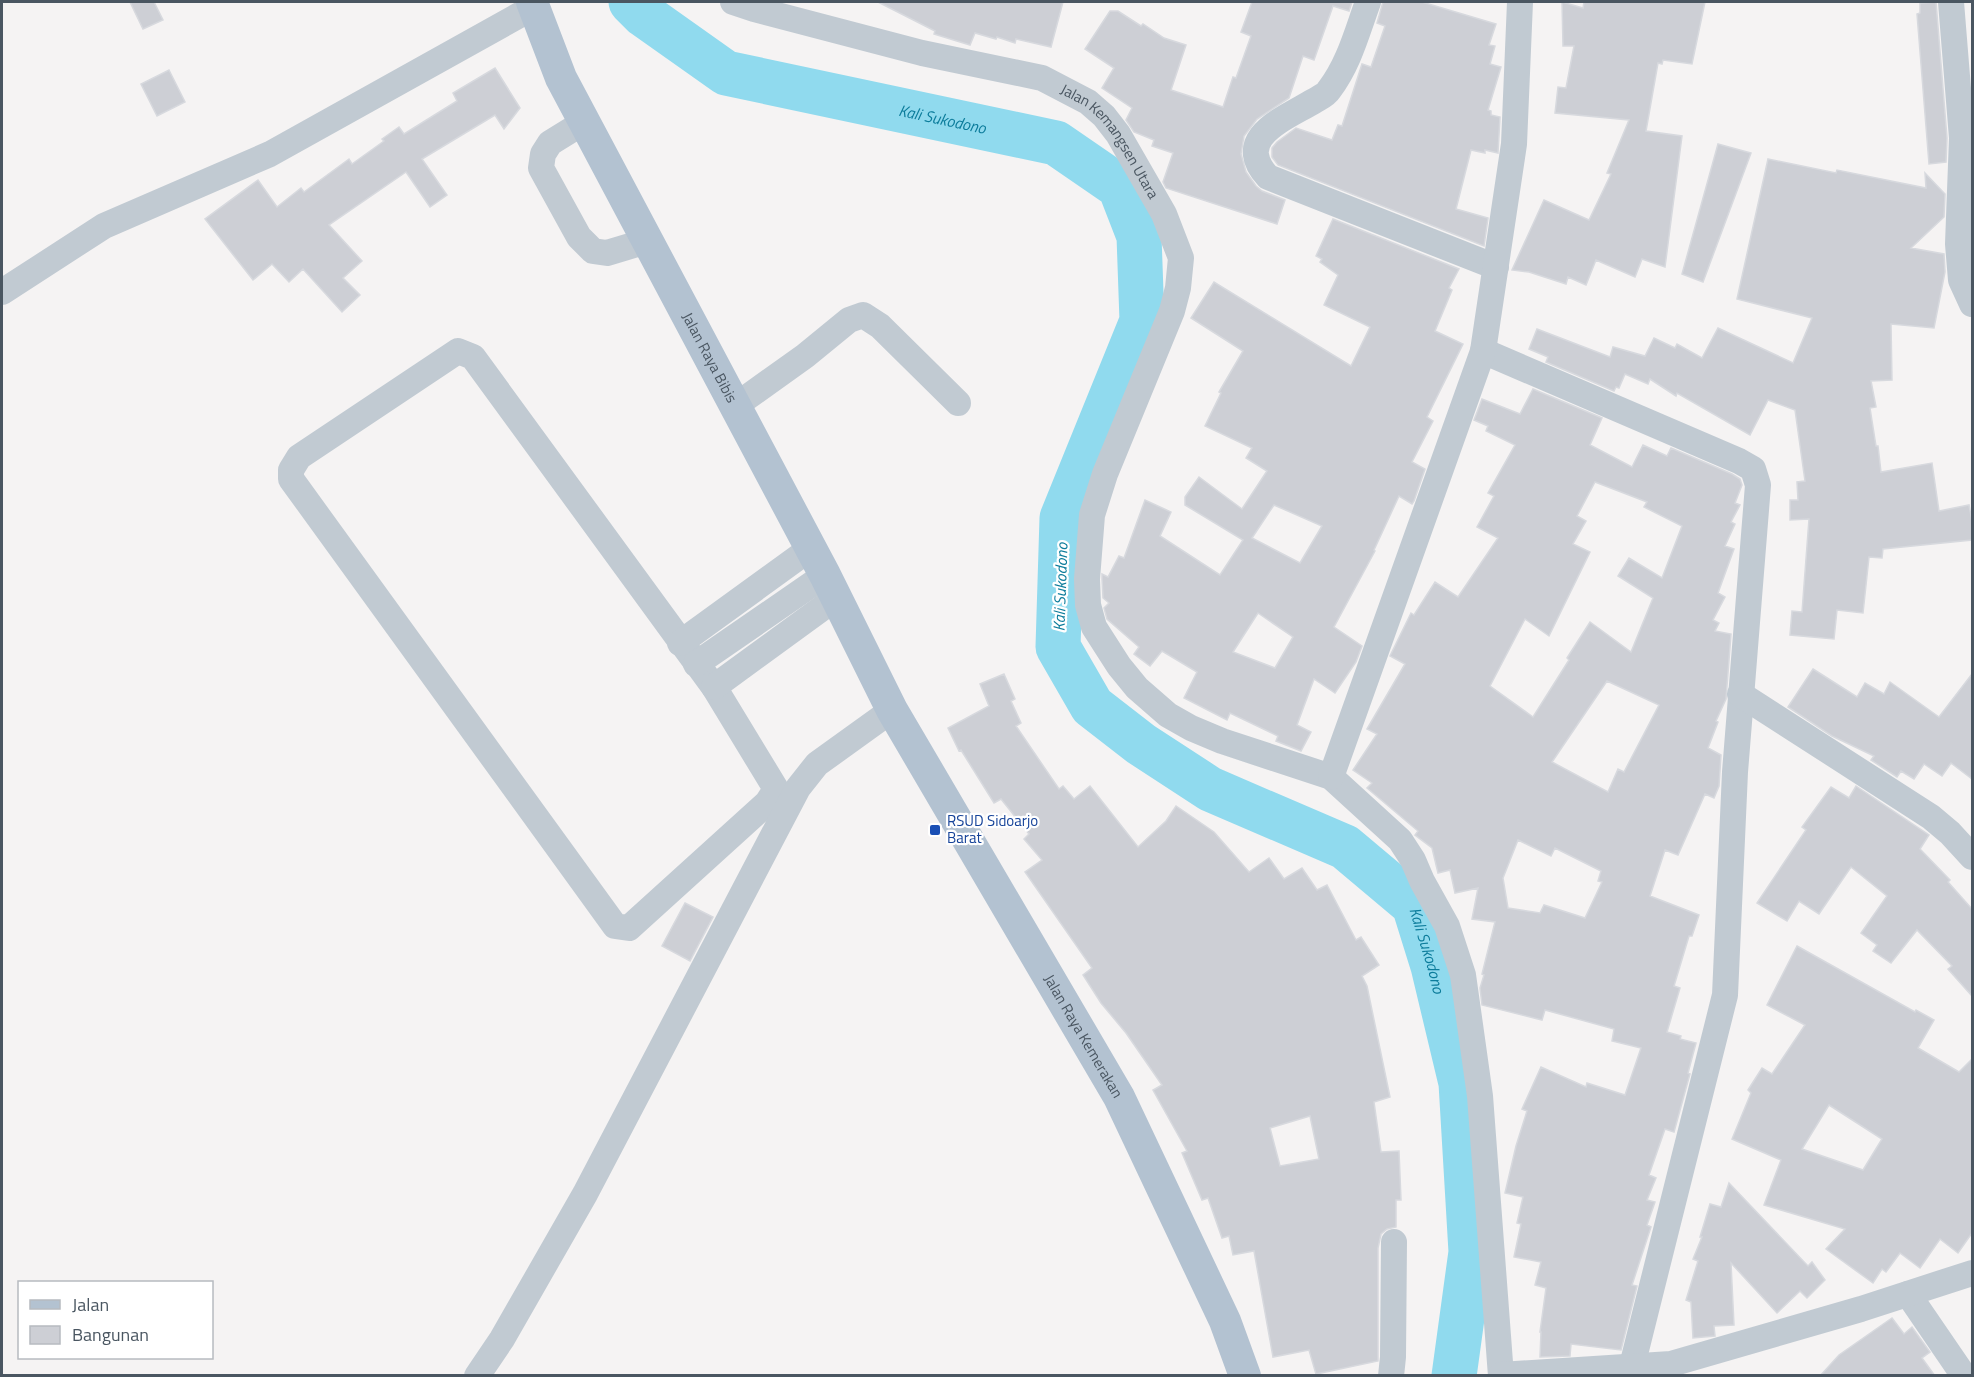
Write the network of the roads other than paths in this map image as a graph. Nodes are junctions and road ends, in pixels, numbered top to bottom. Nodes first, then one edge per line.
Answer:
1 (1368, 2) edge
2 (1520, 2) edge
3 (1951, 2) edge
4 (533, 4) edge
5 (748, 4) edge
6 (584, 122) junction
7 (647, 241) junction
8 (1496, 267) junction
9 (2, 292) edge
10 (1972, 304) edge
11 (1483, 351) junction
12 (958, 403) dead end
13 (735, 406) junction
14 (824, 574) junction
15 (680, 643) junction
16 (696, 664) junction
17 (714, 687) junction
18 (1740, 694) junction
19 (892, 710) junction
20 (1331, 777) junction
21 (1972, 857) edge
22 (1394, 1242) dead end
23 (1972, 1273) edge
24 (1908, 1294) junction
25 (1651, 1369) edge
26 (1501, 1375) edge
27 (477, 1376) edge
28 (1245, 1376) edge
29 (1391, 1376) edge
30 (1964, 1376) edge

1 - 8 street
2 - 8 street
3 - 10 street
4 - 6 main road, Jalan Raya Bibis
4 - 9 street
5 - 20 street, Jalan Kemangsen Utara
6 - 7 main road, Jalan Raya Bibis
6 - 7 street
7 - 13 main road, Jalan Raya Bibis
8 - 11 street
11 - 18 street
11 - 20 street
12 - 13 street
13 - 14 main road, Jalan Raya Bibis
14 - 15 street
14 - 16 street
14 - 17 street
14 - 19 main road, Jalan Raya Bibis
15 - 16 street
15 - 17 street
16 - 17 street
18 - 21 street
18 - 25 street
19 - 27 street
19 - 28 main road, Jalan Raya Kemerakan
20 - 26 street
22 - 29 street
23 - 24 street
24 - 25 street
24 - 30 street
25 - 26 street

